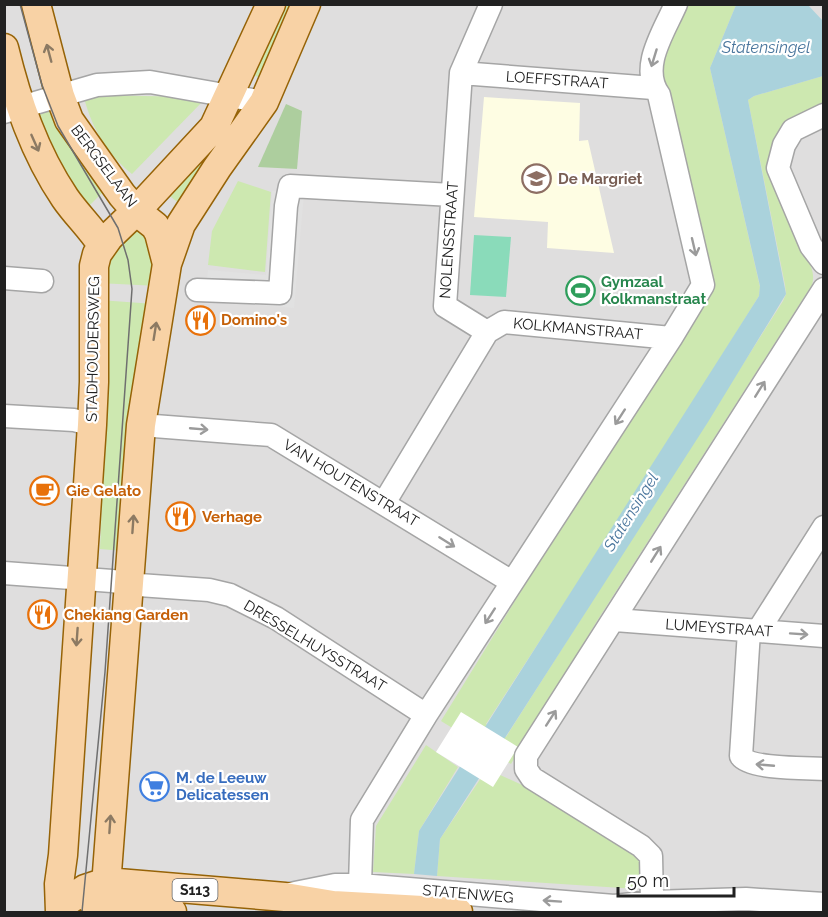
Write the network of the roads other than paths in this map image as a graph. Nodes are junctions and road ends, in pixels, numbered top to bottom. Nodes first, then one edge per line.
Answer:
1 (36, 4) edge
2 (271, 4) edge
3 (306, 4) edge
4 (491, 4) edge
5 (676, 4) edge
6 (4, 48) edge
7 (461, 73) junction
8 (653, 88) junction
9 (60, 96) junction
10 (230, 96) junction
11 (264, 102) junction
12 (12, 110) edge
13 (824, 115) edge
14 (452, 195) junction
15 (136, 211) junction
16 (102, 245) junction
17 (824, 263) edge
18 (166, 264) junction
19 (4, 278) edge
20 (42, 281) dead end
21 (824, 289) edge
22 (197, 290) dead end
23 (487, 332) junction
24 (671, 338) junction
25 (4, 416) edge
26 (92, 425) junction
27 (141, 425) junction
28 (384, 502) junction
29 (824, 526) edge
30 (4, 573) edge
31 (88, 579) junction
32 (512, 582) junction
33 (128, 583) junction
34 (615, 620) junction
35 (754, 631) junction
36 (824, 636) edge
37 (426, 715) junction
38 (824, 769) edge
39 (360, 885) junction
40 (285, 897) junction
41 (425, 900) junction
42 (652, 902) junction
43 (96, 904) edge
44 (824, 904) edge
45 (172, 912) edge
46 (458, 912) edge

9 -> 1 main road, BERGSELAAN
2 - 10 main road, STADHOUDERSWEG
3 - 11 main road
4 - 7 street, NOLENSSTRAAT
5 -> 8 street
6 - 12 main road
7 - 8 street, LOEFFSTRAAT
7 - 14 street, NOLENSSTRAAT
8 -> 24 street
9 - 10 street
9 - 12 street
9 - 15 main road, BERGSELAAN
10 - 11 street
10 - 15 main road, STADHOUDERSWEG
11 - 18 main road
12 -> 16 main road
13 - 17 street
14 - 22 street
14 - 23 street, NOLENSSTRAAT
15 - 16 main road, STADHOUDERSWEG
15 - 18 main road, BERGSELAAN
16 - 26 main road, STADHOUDERSWEG
27 -> 18 main road
19 - 20 street
34 -> 21 street
23 - 24 street, KOLKMANSTRAAT
23 - 28 street
24 -> 32 street
25 - 26 street
26 - 31 main road, STADHOUDERSWEG
27 -> 28 street, VAN HOUTENSTRAAT
33 -> 27 main road
28 -> 32 street, VAN HOUTENSTRAAT
29 - 35 street
30 - 31 street
31 - 33 street
31 -> 43 main road, STADHOUDERSWEG
32 -> 37 street
33 - 37 street, DRESSELHUYSSTRAAT
43 -> 33 main road
34 - 35 street, LUMEYSTRAAT
42 -> 34 street
35 -> 36 street, LUMEYSTRAAT
38 -> 35 street
37 - 39 street
39 - 40 street, STATENWEG
39 - 41 street, STATENWEG
40 - 41 main road, STATENWEG / S113
40 - 43 main road, STATENWEG / S113
42 -> 41 street, STATENWEG
41 - 46 main road, STATENWEG / S113
42 - 44 street, STATENWEG
43 - 45 main road, S113

